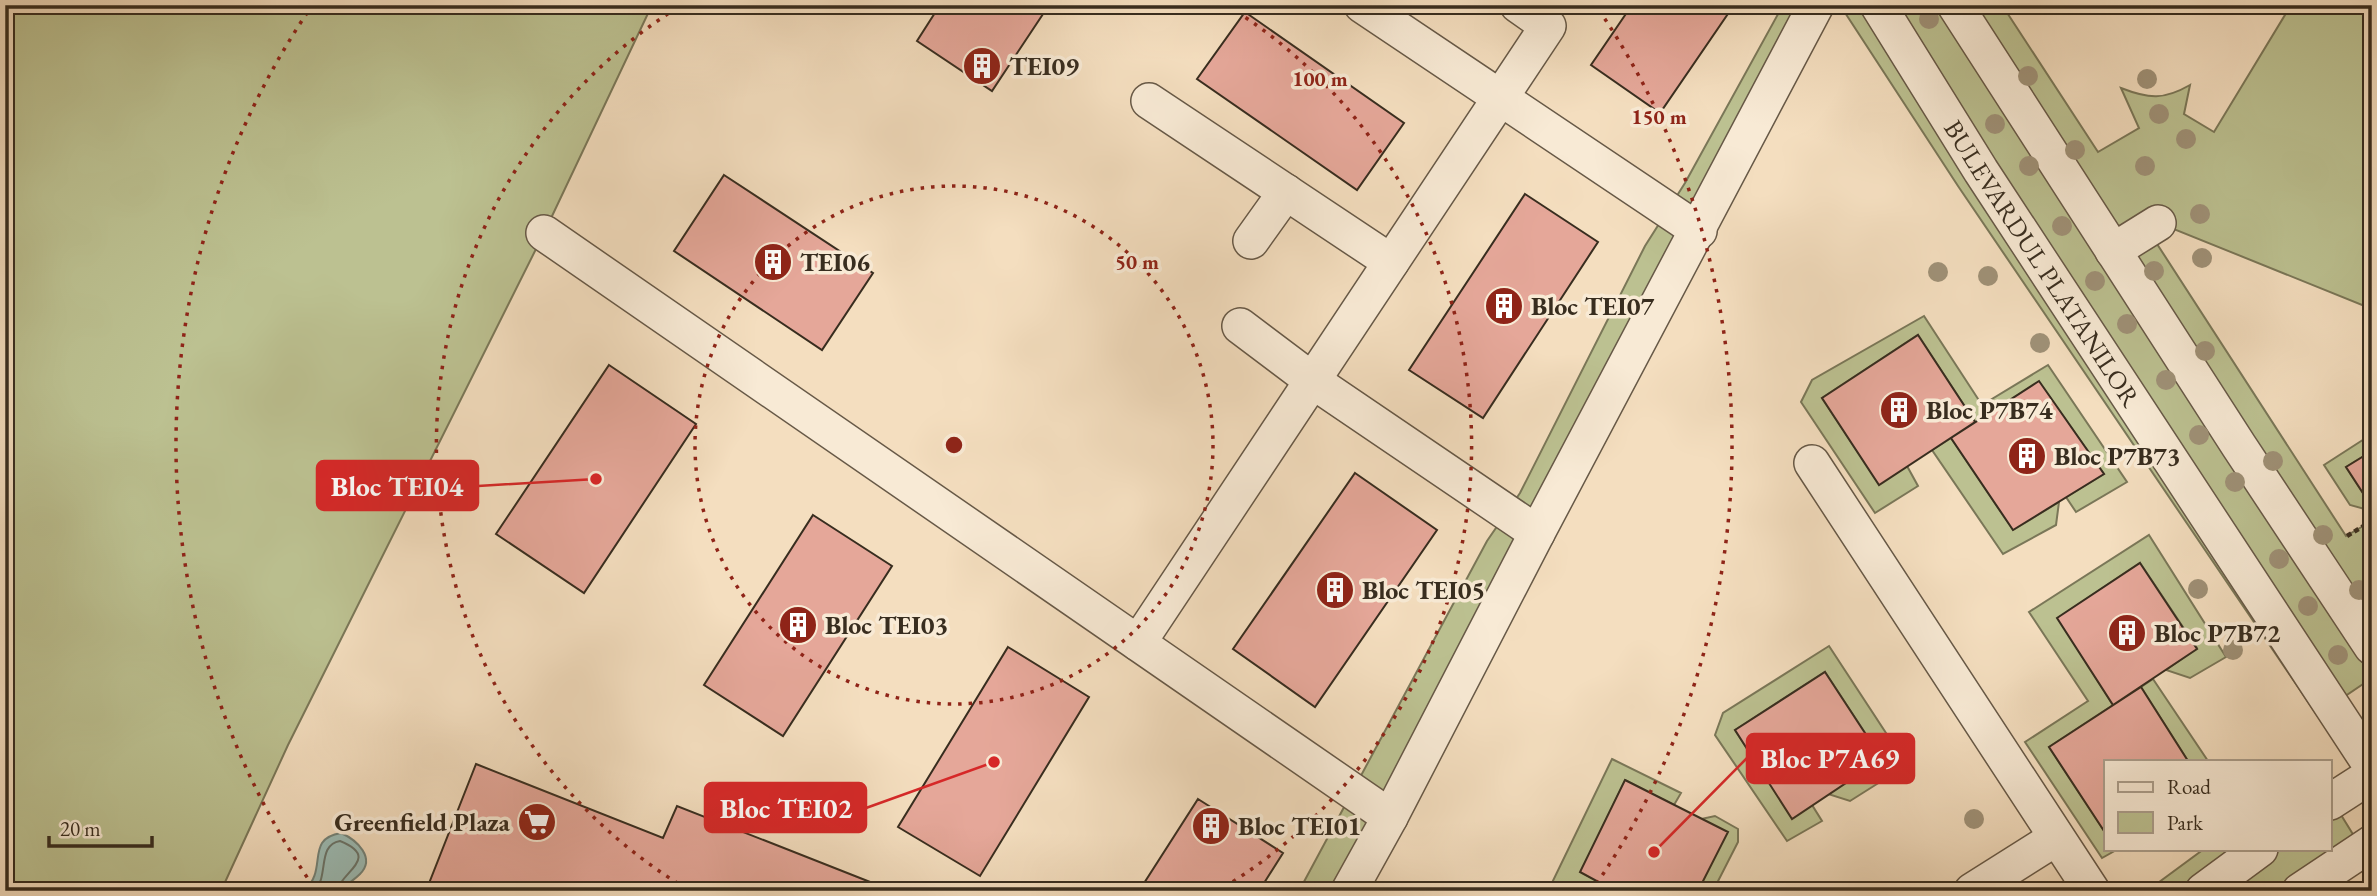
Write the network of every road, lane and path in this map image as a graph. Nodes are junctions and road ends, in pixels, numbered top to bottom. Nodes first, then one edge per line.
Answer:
1 (1362, 5) edge
2 (1518, 5) edge
3 (1816, 5) edge
4 (1878, 5) edge
5 (1955, 5) edge
6 (1502, 97) junction
7 (1149, 101) dead end
8 (1286, 192) junction
9 (2158, 223) dead end
10 (1699, 231) junction
11 (544, 233) dead end
12 (1251, 241) dead end
13 (2113, 251) junction
14 (1391, 262) junction
15 (1240, 326) dead end
16 (1312, 380) junction
17 (1812, 463) dead end
18 (2372, 521) edge
19 (1537, 533) junction
20 (2347, 536) dead end
21 (1138, 643) junction
22 (2372, 647) edge
23 (2372, 767) edge
24 (2372, 775) edge
25 (2332, 801) edge
26 (1390, 817) junction
27 (2056, 838) junction
28 (2372, 843) edge
29 (2259, 850) edge
30 (1349, 891) edge
31 (1972, 891) edge
32 (2092, 891) edge
33 (2203, 891) edge
34 (2300, 891) edge

1 - 6 street
2 - 6 street
3 - 10 street
4 - 23 street, BULEVARDUL PLATANILOR
5 - 13 street
6 - 10 street
6 - 14 street
7 - 8 street
8 - 12 street
8 - 14 street
9 - 13 street
10 - 19 street
11 - 21 street
13 - 22 street
14 - 16 street
15 - 16 street
16 - 19 street
16 - 21 street
17 - 27 street
18 - 20 path
19 - 26 street
21 - 26 street
24 - 25 street
26 - 30 street
27 - 31 street
27 - 32 street
28 - 34 street
29 - 33 street

